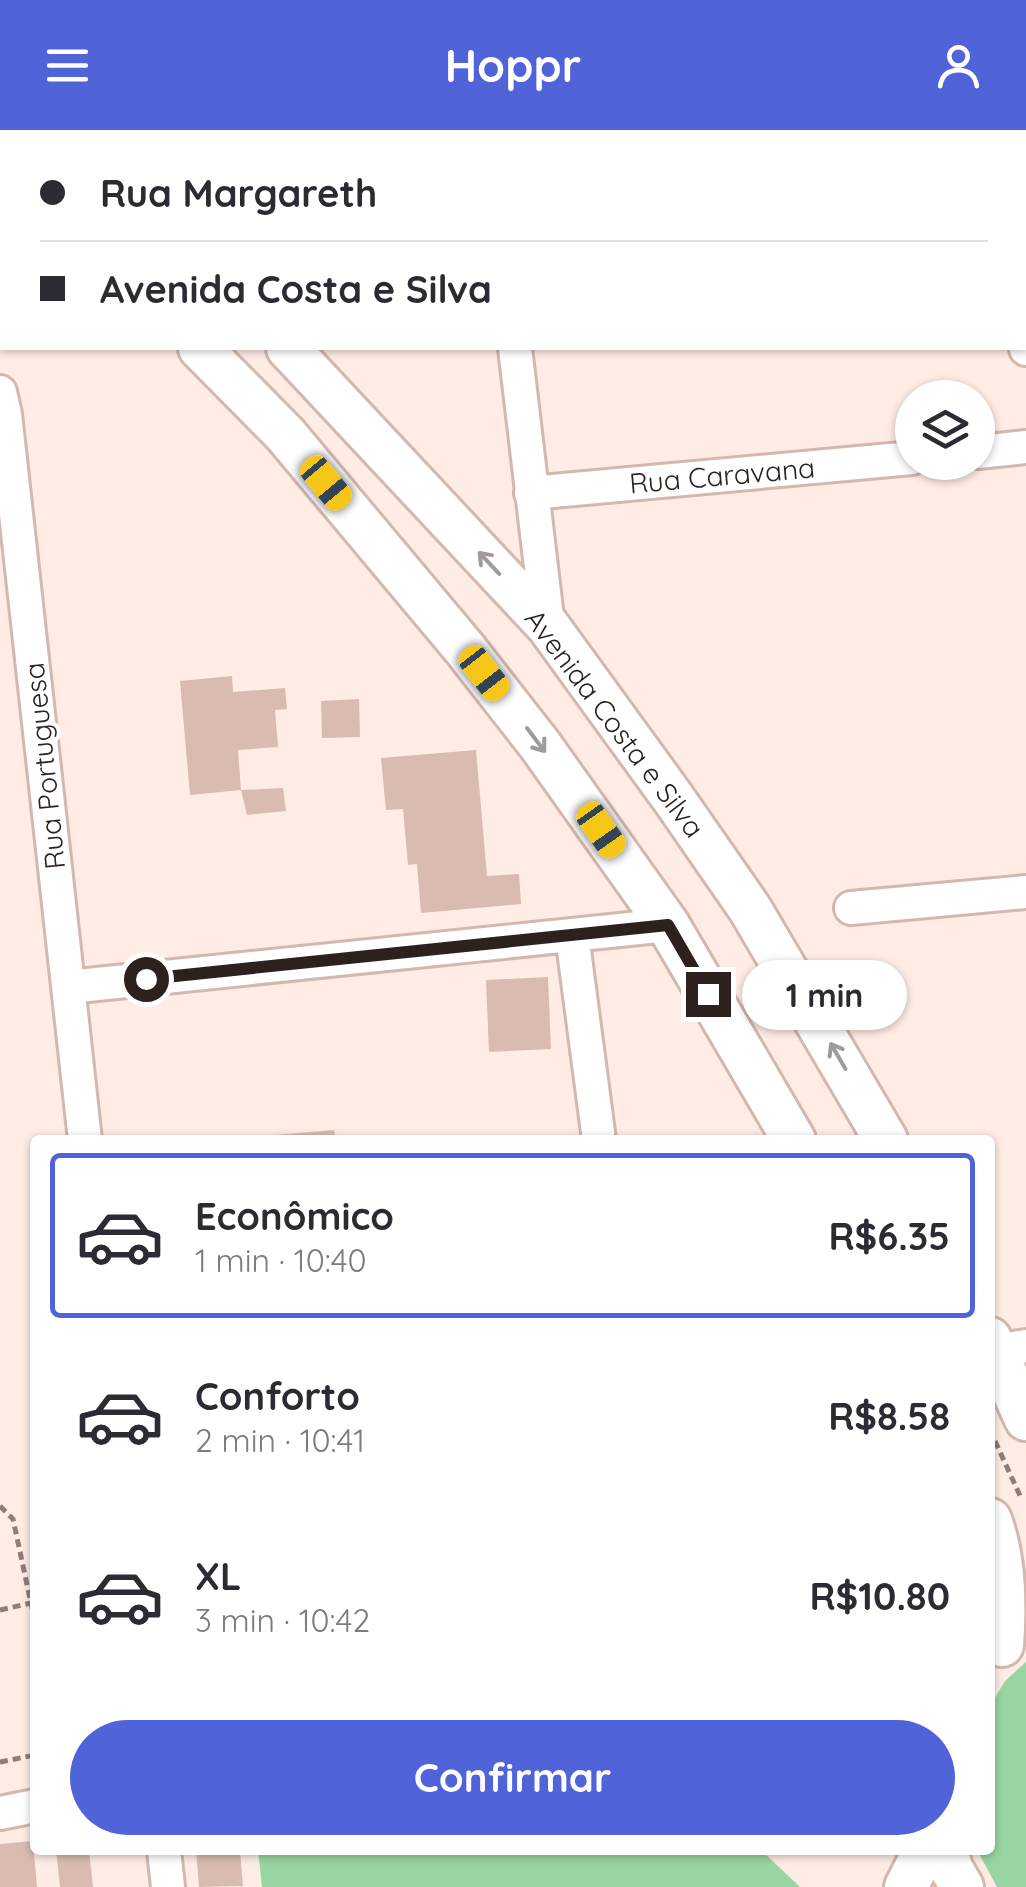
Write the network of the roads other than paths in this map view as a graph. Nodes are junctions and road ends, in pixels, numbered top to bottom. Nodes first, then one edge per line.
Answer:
1 (178, 350) edge
2 (202, 350) edge
3 (290, 350) edge
4 (303, 350) edge
5 (515, 350) edge
6 (0, 392) edge
7 (354, 417) junction
8 (285, 434) junction
9 (1026, 447) edge
10 (995, 450) edge
11 (895, 460) edge
12 (530, 493) junction
13 (548, 626) junction
14 (1026, 892) edge
15 (851, 908) dead end
16 (668, 925) junction
17 (572, 935) junction
18 (68, 987) junction
19 (84, 1135) edge
20 (598, 1135) edge
21 (791, 1135) edge
22 (883, 1135) edge
23 (1004, 1345) edge
24 (1026, 1420) edge
25 (995, 1538) edge
26 (1006, 1644) edge
27 (30, 1807) edge
28 (0, 1812) edge
29 (165, 1855) edge
30 (922, 1855) edge
31 (947, 1855) edge
32 (168, 1887) edge
33 (906, 1887) edge
34 (962, 1887) edge

1 - 8 main road
2 - 8 main road
3 - 7 main road, Avenida Costa e Silva
4 - 7 main road
5 - 12 street
6 - 18 street, Rua Portuguesa
13 -> 7 main road, Avenida Costa e Silva
8 -> 16 main road
9 - 10 street
11 - 12 street, Rua Caravana
12 - 13 street
22 -> 13 main road, Avenida Costa e Silva
14 - 15 street
16 - 17 street
16 - 21 main road
17 - 18 street
17 - 20 street
18 - 19 street, Rua Portuguesa
23 - 24 main road
25 - 26 main road
27 - 28 street
29 - 32 street
30 - 33 main road
31 - 34 main road

